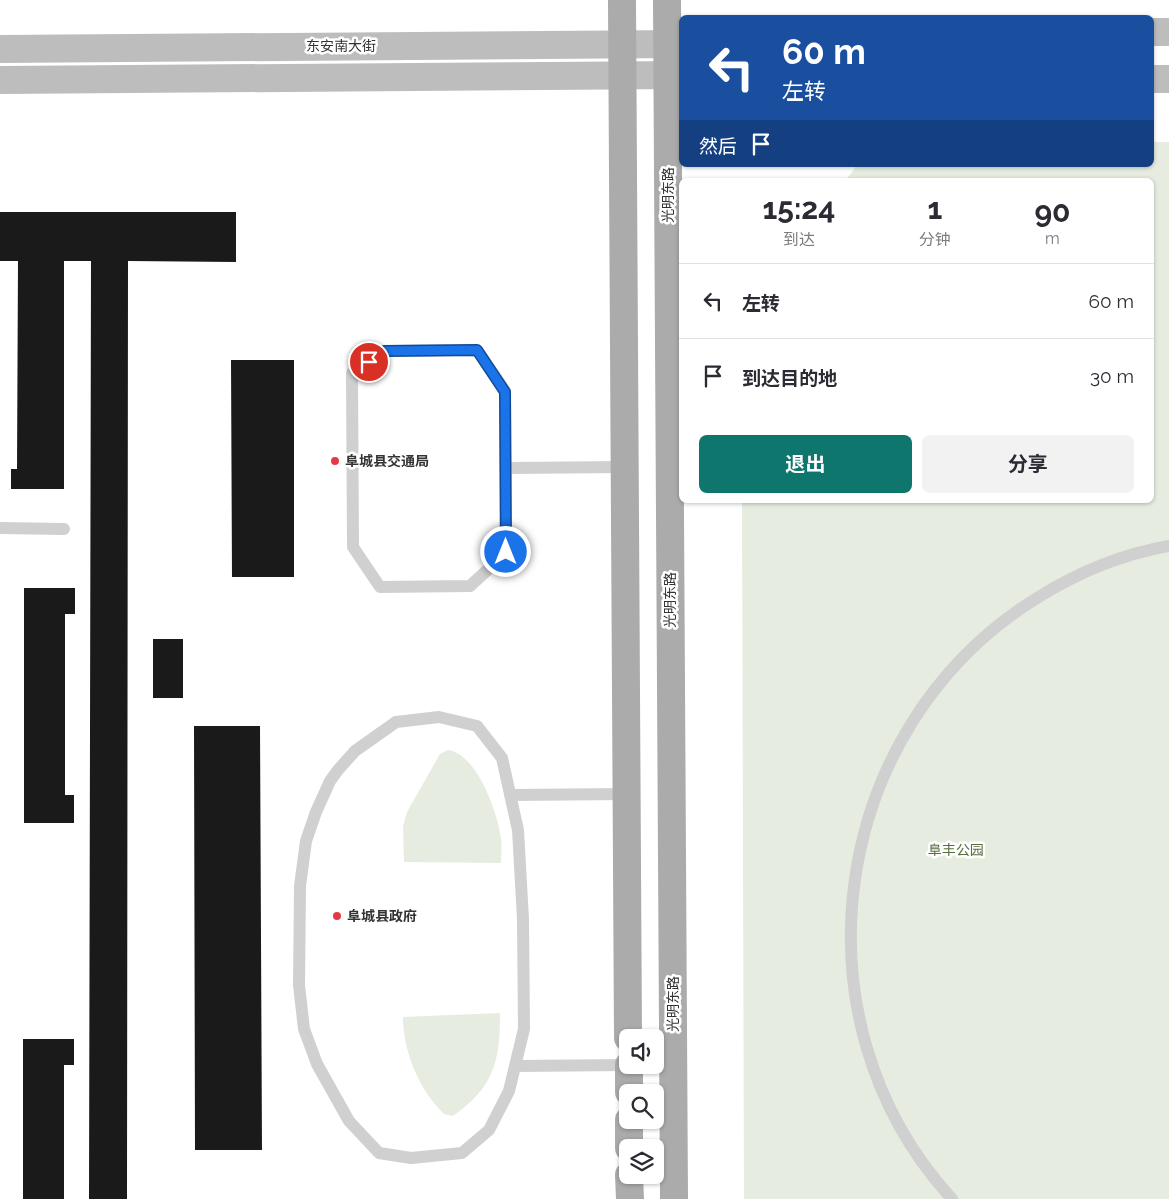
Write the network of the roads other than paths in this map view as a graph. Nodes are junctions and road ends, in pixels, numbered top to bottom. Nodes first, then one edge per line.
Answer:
1 (622, 0) edge
2 (667, 0) edge
3 (1154, 32) edge
4 (1169, 32) edge
5 (674, 44) edge
6 (622, 45) junction
7 (0, 49) edge
8 (622, 76) junction
9 (674, 76) edge
10 (1154, 79) edge
11 (1169, 79) edge
12 (0, 80) edge
13 (625, 467) junction
14 (506, 468) junction
15 (0, 528) edge
16 (64, 529) dead end
17 (1169, 546) edge
18 (510, 794) junction
19 (627, 794) junction
20 (628, 1029) edge
21 (619, 1065) edge
22 (516, 1066) junction
23 (630, 1184) edge
24 (630, 1199) edge
25 (674, 1199) edge
26 (952, 1199) edge

1 - 6 main road
2 - 5 main road, 光明东路
3 - 4 main road
5 - 6 main road, 东安南大街
5 - 9 main road, 光明东路
6 - 7 main road, 东安南大街
6 - 8 main road
8 - 9 main road
8 - 12 main road
8 - 13 main road
9 - 25 main road, 光明东路
10 - 11 main road
13 - 14 lane
13 - 19 main road
14 - 14 lane
15 - 16 lane
17 - 26 lane
18 - 19 lane
18 - 22 lane
18 - 22 lane
19 - 20 main road
21 - 22 lane
23 - 24 main road

